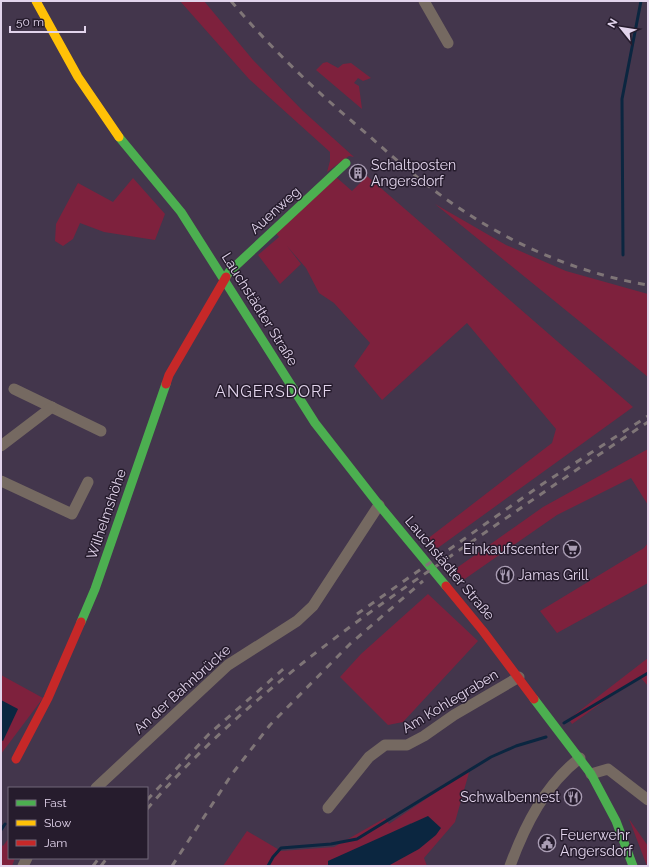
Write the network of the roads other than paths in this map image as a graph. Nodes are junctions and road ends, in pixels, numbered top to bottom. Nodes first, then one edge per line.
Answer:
1 (36, 1) edge
2 (424, 1) edge
3 (448, 43) dead end
4 (346, 163) dead end
5 (225, 280) junction
6 (14, 389) dead end
7 (52, 407) junction
8 (101, 430) dead end
9 (1, 446) edge
10 (1, 481) edge
11 (88, 482) dead end
12 (379, 505) junction
13 (519, 678) junction
14 (16, 758) dead end
15 (580, 758) junction
16 (591, 774) junction
17 (97, 787) edge
18 (648, 800) edge
19 (328, 808) dead end
20 (510, 866) edge
21 (633, 866) edge

1 - 5 main road, Lauchstädter Straße
2 - 3 street
4 - 5 main road, Auenweg
5 - 12 main road, Lauchstädter Straße
5 - 14 main road, Wilhelmshöhe
6 - 7 street
7 - 8 street
7 - 9 street
10 - 11 street
12 - 13 main road, Lauchstädter Straße
12 - 17 street, An der Bahnbrücke
13 - 15 main road, Lauchstädter Straße
13 - 19 street, Am Kohlegraben
15 - 16 main road, Lauchstädter Straße
15 - 20 street
16 - 18 street
16 - 21 main road, Lauchstädter Straße

